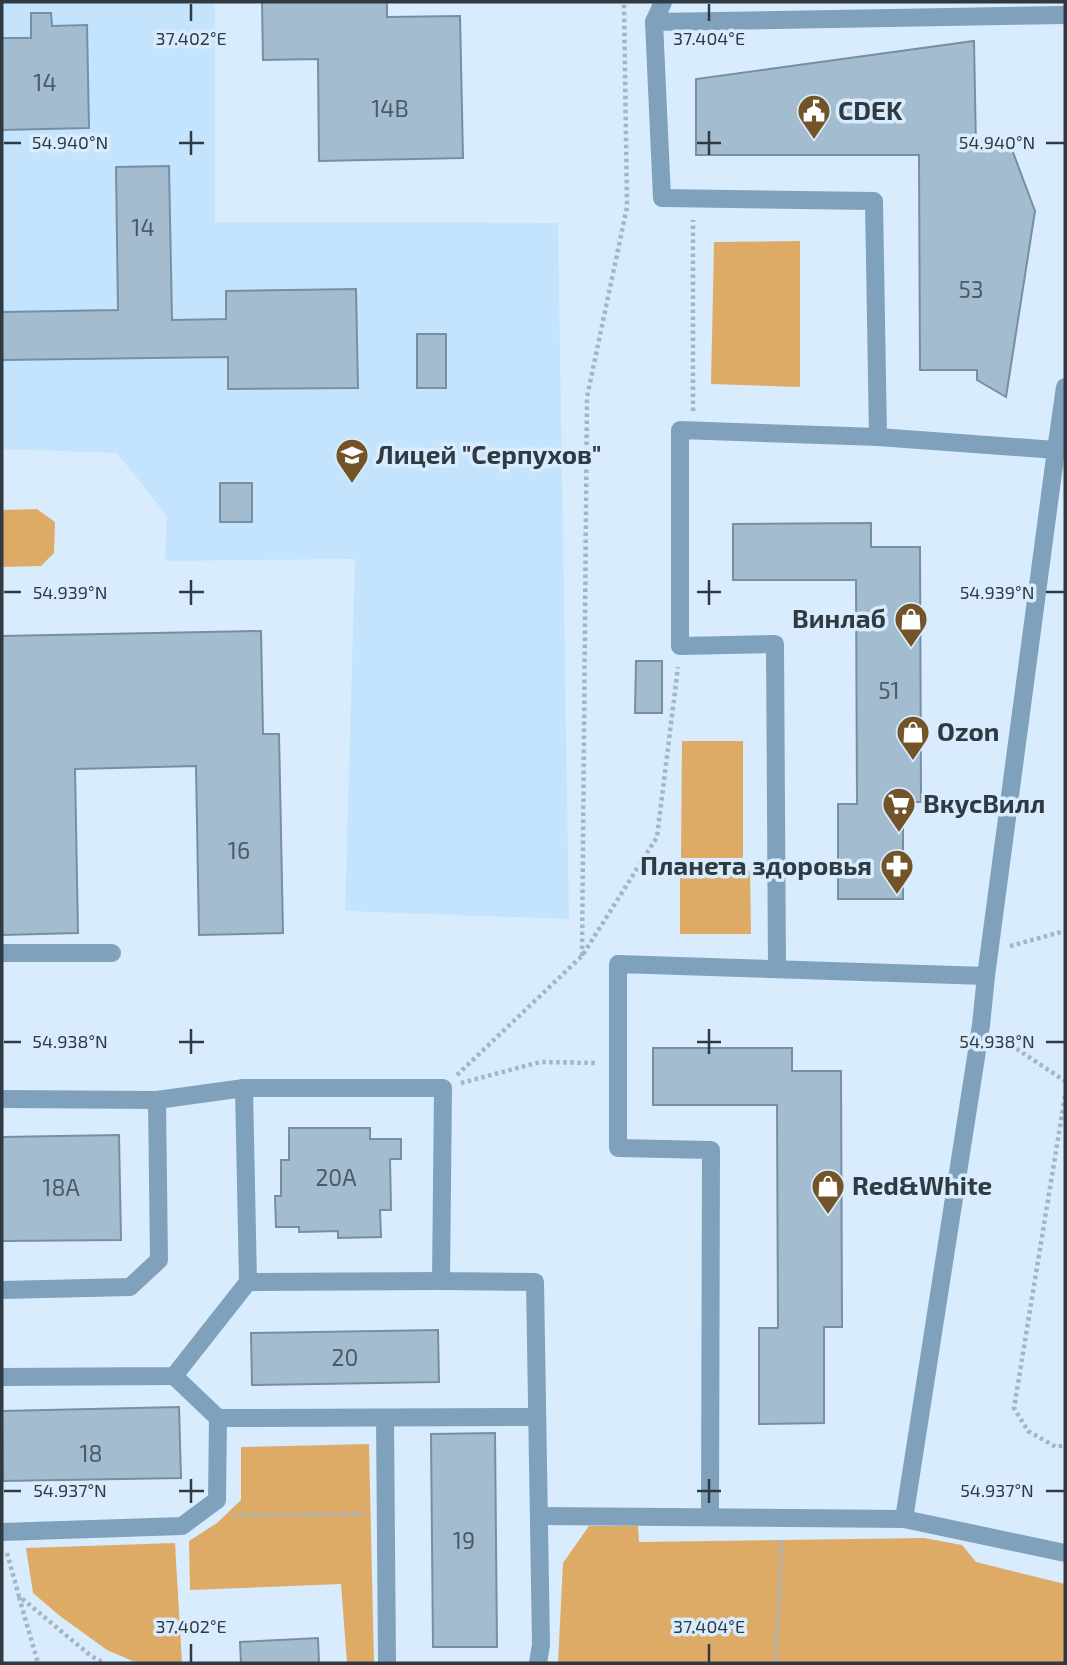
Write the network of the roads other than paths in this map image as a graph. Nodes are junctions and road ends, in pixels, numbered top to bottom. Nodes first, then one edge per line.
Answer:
1 (663, 2) edge
2 (1065, 15) edge
3 (654, 22) junction
4 (1065, 387) edge
5 (878, 437) junction
6 (1056, 450) junction
7 (2, 953) edge
8 (112, 953) dead end
9 (777, 969) junction
10 (986, 976) junction
11 (244, 1088) junction
12 (2, 1099) edge
13 (157, 1100) junction
14 (441, 1281) junction
15 (248, 1282) junction
16 (2, 1290) edge
17 (174, 1376) junction
18 (2, 1377) edge
19 (537, 1417) junction
20 (218, 1418) junction
21 (385, 1418) junction
22 (539, 1516) junction
23 (710, 1517) junction
24 (904, 1519) junction
25 (4, 1539) edge
26 (1065, 1553) edge
27 (387, 1663) edge
28 (538, 1663) edge

1 - 3 lane
2 - 3 lane
3 - 5 lane
4 - 6 lane
5 - 6 lane
5 - 9 lane
6 - 10 lane
7 - 8 lane
9 - 10 lane
9 - 23 lane
10 - 24 lane
11 - 13 lane
11 - 14 lane
11 - 15 lane
12 - 13 lane
13 - 16 lane
14 - 15 lane
14 - 19 lane
15 - 17 lane
17 - 18 lane
17 - 20 lane
19 - 21 lane
19 - 22 lane
20 - 21 lane
20 - 25 lane
21 - 27 lane
22 - 23 lane
22 - 28 lane
23 - 24 lane
24 - 26 lane

